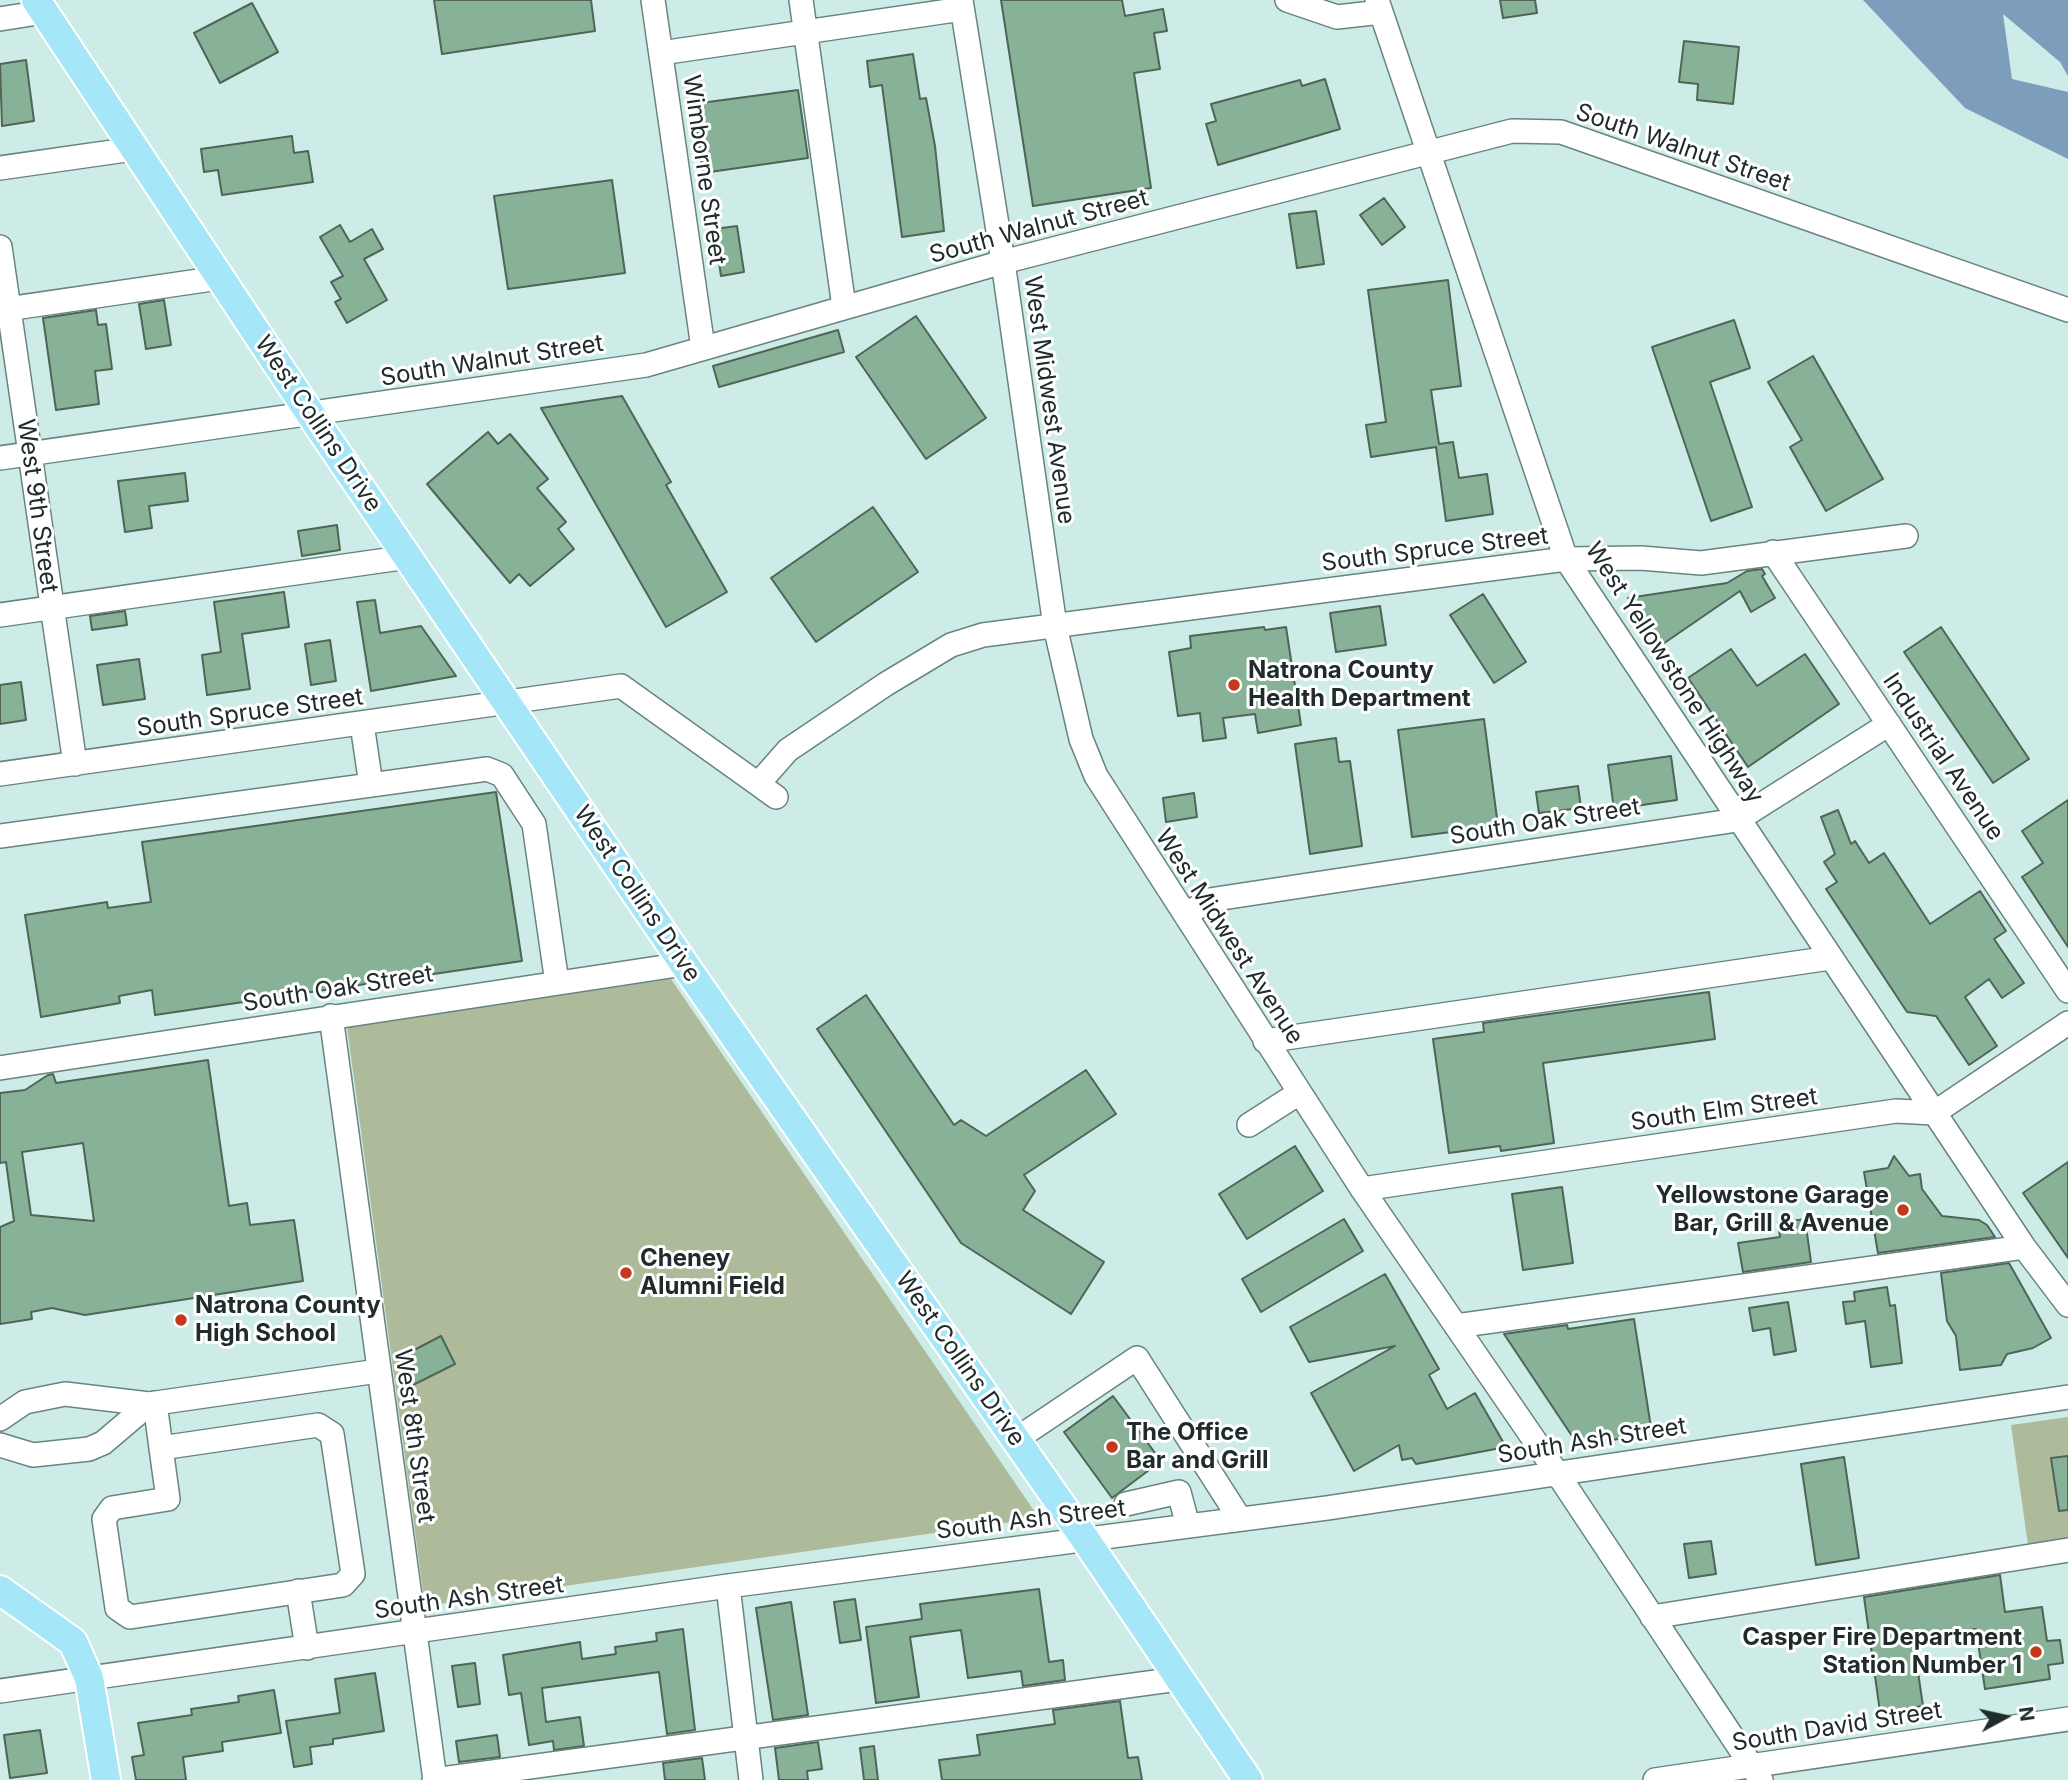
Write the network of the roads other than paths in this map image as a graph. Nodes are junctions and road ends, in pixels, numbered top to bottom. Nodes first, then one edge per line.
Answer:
1 (653, 0) edge
2 (801, 0) edge
3 (1287, 0) edge
4 (961, 4) edge
5 (40, 6) edge
6 (1379, 6) edge
7 (0, 19) edge
8 (806, 32) junction
9 (661, 53) junction
10 (133, 149) junction
11 (1429, 154) junction
12 (0, 168) edge
13 (0, 247) edge
14 (1003, 262) junction
15 (219, 278) junction
16 (844, 307) junction
17 (4, 309) edge
18 (2068, 310) edge
19 (704, 348) junction
20 (311, 415) junction
21 (30, 454) junction
22 (0, 458) edge
23 (1906, 536) dead end
24 (1773, 552) junction
25 (408, 557) junction
26 (1566, 559) junction
27 (52, 607) junction
28 (0, 615) edge
29 (1055, 626) junction
30 (508, 704) junction
31 (362, 724) junction
32 (1889, 724) junction
33 (75, 764) junction
34 (0, 774) edge
35 (758, 783) junction
36 (371, 785) junction
37 (776, 797) dead end
38 (1737, 820) junction
39 (0, 836) edge
40 (1187, 914) junction
41 (1830, 958) junction
42 (684, 964) junction
43 (557, 983) junction
44 (2068, 991) edge
45 (331, 1016) junction
46 (2068, 1023) edge
47 (1265, 1041) junction
48 (0, 1068) edge
49 (1299, 1093) junction
50 (1934, 1113) junction
51 (1249, 1125) dead end
52 (1362, 1189) junction
53 (2024, 1247) junction
54 (2068, 1305) edge
55 (1456, 1326) junction
56 (378, 1371) junction
57 (2068, 1397) edge
58 (152, 1404) junction
59 (0, 1419) edge
60 (1016, 1440) junction
61 (0, 1445) edge
62 (161, 1448) junction
63 (1557, 1473) junction
64 (1126, 1504) dead end
65 (1240, 1519) junction
66 (1188, 1526) junction
67 (1085, 1539) junction
68 (2068, 1550) edge
69 (728, 1586) junction
70 (0, 1590) edge
71 (299, 1591) junction
72 (1652, 1616) junction
73 (414, 1633) junction
74 (307, 1648) junction
75 (89, 1678) junction
76 (1178, 1679) junction
77 (0, 1691) edge
78 (2068, 1718) edge
79 (747, 1738) junction
80 (1756, 1773) edge
81 (106, 1780) edge
82 (435, 1780) edge
83 (751, 1780) edge
84 (1248, 1780) edge
85 (1655, 1780) edge

1 - 9 street, Wimborne Street
2 - 8 street
3 - 6 street
4 - 8 street
4 - 14 street, West Midwest Avenue
5 - 7 street
5 - 10 main road, West Collins Drive
6 - 11 street, West Yellowstone Highway
8 - 9 street
8 - 16 street
9 - 19 street, Wimborne Street
10 - 12 street
10 - 15 main road, West Collins Drive
11 - 14 street, South Walnut Street
11 - 18 street, South Walnut Street
11 - 26 street, West Yellowstone Highway
13 - 17 street, West 9th Street
14 - 16 street, South Walnut Street
14 - 29 street, West Midwest Avenue
15 - 17 street
15 - 20 main road, West Collins Drive
16 - 19 street, South Walnut Street
17 - 21 street, West 9th Street
19 - 20 street, South Walnut Street
20 - 21 street, South Walnut Street
20 - 25 main road, West Collins Drive
21 - 22 street, South Walnut Street
21 - 27 street, West 9th Street
23 - 24 street, South Spruce Street
24 - 26 street, South Spruce Street
24 - 32 street, Industrial Avenue
25 - 27 street
25 - 30 main road, West Collins Drive
26 - 29 street, South Spruce Street
26 - 38 street, West Yellowstone Highway
27 - 28 street
27 - 33 street, West 9th Street
29 - 35 street, South Spruce Street
29 - 40 street, West Midwest Avenue
30 - 31 street, South Spruce Street
30 - 35 street, South Spruce Street
30 - 42 main road, West Collins Drive
31 - 33 street, South Spruce Street
31 - 36 street
32 - 38 street, South Oak Street
32 - 44 street, Industrial Avenue
33 - 34 street, South Spruce Street
35 - 37 street, South Spruce Street
36 - 39 street
36 - 43 street
38 - 40 street, South Oak Street
38 - 41 street, West Yellowstone Highway
40 - 47 street, West Midwest Avenue
41 - 47 street
41 - 50 street, West Yellowstone Highway
42 - 43 street, South Oak Street
42 - 60 main road, West Collins Drive
43 - 45 street, South Oak Street
45 - 48 street, South Oak Street
45 - 56 street, West 8th Street
46 - 50 street
47 - 49 street, West Midwest Avenue
49 - 51 street
49 - 52 street, West Midwest Avenue
50 - 52 street, South Elm Street
50 - 53 street, West Yellowstone Highway
52 - 55 street, West Midwest Avenue
53 - 54 street, West Yellowstone Highway
53 - 55 street
55 - 63 street, West Midwest Avenue
56 - 58 street
56 - 73 street, West 8th Street
57 - 63 street, South Ash Street
58 - 59 street
58 - 61 street
58 - 62 street
60 - 65 street
60 - 67 main road, West Collins Drive
62 - 71 street
62 - 71 street
63 - 65 street, South Ash Street
63 - 72 street, West Midwest Avenue
64 - 66 street
65 - 66 street, South Ash Street
66 - 67 street, South Ash Street
67 - 69 street, South Ash Street
67 - 76 main road, West Collins Drive
68 - 72 street
69 - 73 street, South Ash Street
69 - 79 street
70 - 75 main road
71 - 74 street
72 - 80 street, West Midwest Avenue
73 - 74 street, South Ash Street
73 - 82 street, West 8th Street
74 - 75 street, South Ash Street
75 - 77 street, South Ash Street
75 - 81 main road
76 - 79 street
76 - 84 main road, West Collins Drive
78 - 80 street, South David Street
79 - 82 street
79 - 83 street
80 - 85 street, South David Street

